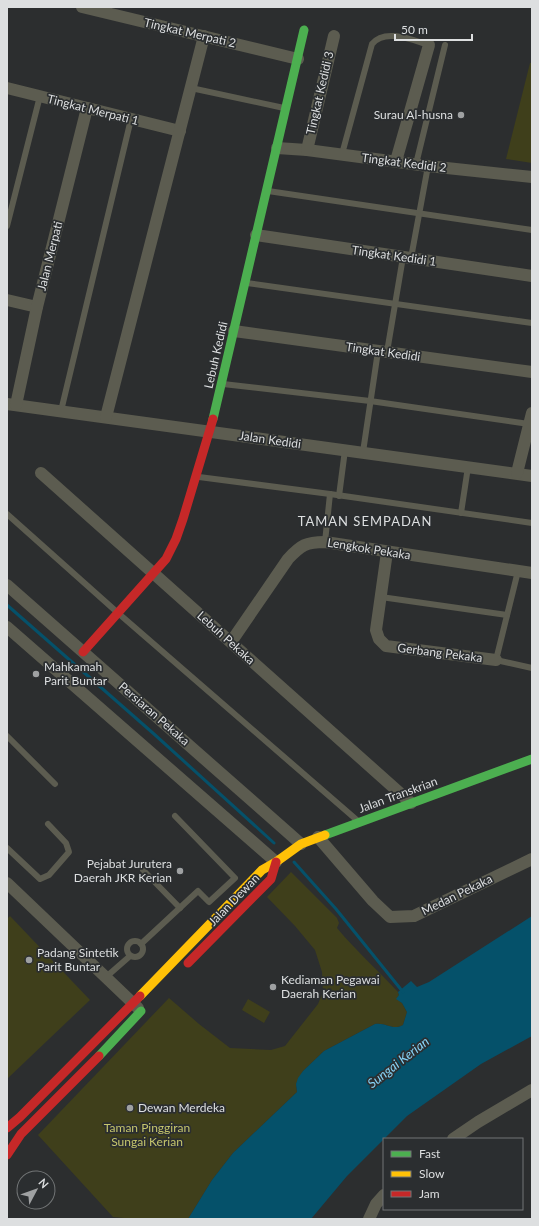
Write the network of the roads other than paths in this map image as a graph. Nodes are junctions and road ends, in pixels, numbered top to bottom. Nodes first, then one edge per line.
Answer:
1 (82, 7) edge
2 (131, 13) edge
3 (304, 30) dead end
4 (204, 36) junction
5 (334, 36) dead end
6 (428, 45) joint
7 (445, 46) dead end
8 (298, 59) junction
9 (7, 88) edge
10 (191, 88) junction
11 (40, 96) junction
12 (88, 108) junction
13 (286, 109) junction
14 (131, 119) junction
15 (180, 132) junction
16 (277, 148) junction
17 (307, 150) junction
18 (342, 154) junction
19 (396, 161) junction
20 (416, 164) junction
21 (428, 166) junction
22 (532, 177) edge
23 (267, 191) junction
24 (420, 213) junction
25 (7, 226) edge
26 (532, 230) edge
27 (256, 235) junction
28 (407, 258) junction
29 (532, 276) edge
30 (245, 283) junction
31 (7, 300) edge
32 (395, 304) junction
33 (37, 307) junction
34 (532, 323) edge
35 (234, 331) junction
36 (383, 352) junction
37 (532, 372) edge
38 (221, 384) junction
39 (370, 401) junction
40 (11, 405) edge
41 (61, 411) junction
42 (106, 417) junction
43 (531, 419) edge
44 (210, 432) junction
45 (345, 450) junction
46 (362, 452) junction
47 (468, 467) junction
48 (41, 473) dead end
49 (517, 474) junction
50 (532, 476) edge
51 (197, 477) junction
52 (330, 494) junction
53 (339, 496) junction
54 (7, 514) edge
55 (461, 514) junction
56 (532, 523) edge
57 (325, 542) junction
58 (386, 552) junction
59 (518, 571) junction
60 (153, 573) junction
61 (532, 573) edge
62 (7, 585) edge
63 (381, 597) junction
64 (118, 613) junction
65 (507, 615) junction
66 (7, 627) edge
67 (231, 642) junction
68 (83, 652) junction
69 (496, 660) junction
70 (532, 668) edge
71 (7, 736) edge
72 (532, 759) edge
73 (55, 784) dead end
74 (412, 803) junction
75 (175, 816) dead end
76 (359, 822) junction
77 (48, 824) dead end
78 (318, 837) junction
79 (301, 844) junction
80 (7, 848) edge
81 (532, 859) edge
82 (276, 862) junction
83 (143, 870) dead end
84 (7, 884) edge
85 (180, 908) junction
86 (141, 944) junction
87 (130, 956) junction
88 (180, 972) dead end
89 (106, 976) junction
90 (140, 1006) junction
91 (78, 1059) junction
92 (87, 1068) junction
93 (532, 1090) edge
94 (7, 1128) edge
95 (454, 1138) edge
96 (7, 1155) edge
97 (383, 1196) edge
98 (369, 1219) edge

1 - 2 street, Tingkat Merpati 2
2 - 4 street, Tingkat Merpati 2
3 - 8 main road, Lebuh Kedidi
4 - 8 street, Tingkat Merpati 2
4 - 10 street
5 - 17 street, Tingkat Kedidi 3
6 - 18 lane
6 - 19 street
7 - 20 lane
8 - 13 main road, Lebuh Kedidi
9 - 11 street, Tingkat Merpati 1
10 - 13 lane
10 - 15 street
11 - 12 street, Tingkat Merpati 1
11 - 25 lane
12 - 14 street, Tingkat Merpati 1
12 - 33 street, Jalan Merpati
13 - 16 main road, Lebuh Kedidi
14 - 15 street, Tingkat Merpati 1
14 - 41 lane
15 - 42 street
16 - 17 street, Tingkat Kedidi 2
16 - 23 main road, Lebuh Kedidi
17 - 18 street, Tingkat Kedidi 2
18 - 19 street, Tingkat Kedidi 2
19 - 20 street, Tingkat Kedidi 2
20 - 21 street, Tingkat Kedidi 2
21 - 22 street, Tingkat Kedidi 2
21 - 24 lane
23 - 24 lane
23 - 27 main road, Lebuh Kedidi
24 - 26 lane
24 - 28 lane
27 - 28 street, Tingkat Kedidi 1
27 - 30 main road, Lebuh Kedidi
28 - 29 street, Tingkat Kedidi 1
28 - 32 lane
30 - 32 lane
30 - 35 main road, Lebuh Kedidi
31 - 33 street
32 - 34 lane
32 - 36 lane
33 - 40 street, Jalan Merpati
35 - 36 street, Tingkat Kedidi
35 - 38 main road, Lebuh Kedidi
36 - 37 street, Tingkat Kedidi
36 - 39 lane
38 - 39 lane
38 - 44 main road, Lebuh Kedidi
39 - 43 lane
39 - 46 lane
40 - 41 street, Jalan Kedidi
41 - 42 street, Jalan Kedidi
42 - 44 street, Jalan Kedidi
43 - 49 street
44 - 45 street, Jalan Kedidi
44 - 51 main road, Lebuh Kedidi
45 - 46 street, Jalan Kedidi
45 - 53 lane
46 - 47 street, Jalan Kedidi
47 - 49 street, Jalan Kedidi
47 - 55 lane
48 - 60 street, Lebuh Pekaka
49 - 50 street, Jalan Kedidi
51 - 52 lane
51 - 60 main road, Lebuh Kedidi
52 - 53 lane
52 - 57 lane
53 - 55 lane
54 - 64 lane
55 - 56 lane
57 - 58 street, Lengkok Pekaka
57 - 67 street, Lengkok Pekaka
58 - 59 street, Lengkok Pekaka
58 - 63 street, Gerbang Pekaka
59 - 61 street, Lengkok Pekaka
59 - 65 lane
60 - 64 main road, Lebuh Kedidi
60 - 67 street, Lebuh Pekaka
62 - 68 street, Persiaran Pekaka
63 - 65 lane
63 - 69 street, Gerbang Pekaka
64 - 68 main road, Lebuh Kedidi
64 - 76 lane
65 - 69 lane
66 - 82 street
67 - 74 street, Lebuh Pekaka
68 - 79 street, Persiaran Pekaka
69 - 70 lane
71 - 73 lane
72 - 74 main road, Jalan Transkrian
74 - 76 main road, Jalan Transkrian
75 - 85 lane
76 - 78 main road, Jalan Transkrian
77 - 80 lane
78 - 79 main road, Jalan Transkrian
78 - 81 street, Medan Pekaka
79 - 82 main road, Jalan Transkrian
82 - 88 main road, Jalan Dewan
82 - 90 main road, Jalan Dewan
83 - 85 lane
84 - 89 street
85 - 86 lane
86 - 87 lane
86 - 87 lane
87 - 89 lane
89 - 90 street
90 - 91 main road, Jalan Dewan
90 - 92 main road, Jalan Dewan
91 - 92 main road
91 - 94 main road, Jalan Dewan
92 - 96 main road, Jalan Dewan
93 - 95 street
97 - 98 street

